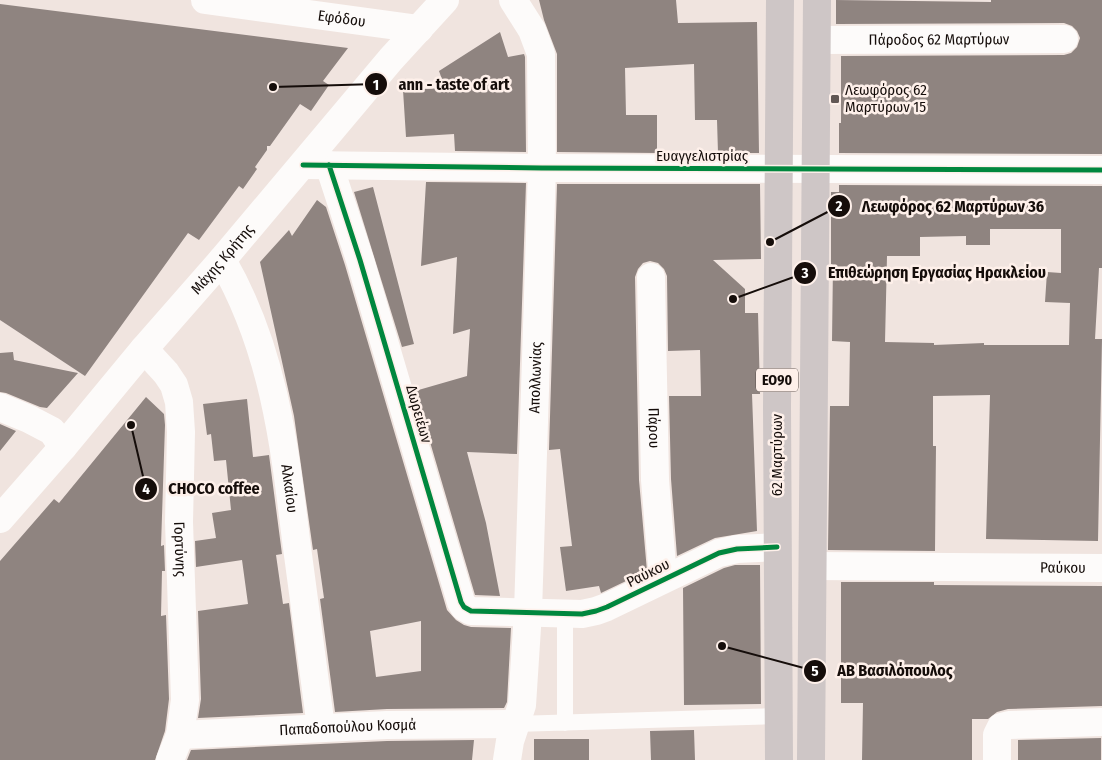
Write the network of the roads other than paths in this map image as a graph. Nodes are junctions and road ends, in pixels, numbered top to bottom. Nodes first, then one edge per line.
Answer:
1 (205, 0) edge
2 (445, 0) edge
3 (512, 0) edge
4 (780, 0) edge
5 (817, 0) edge
6 (419, 29) junction
7 (1064, 39) dead end
8 (817, 40) junction
9 (303, 165) junction
10 (330, 165) junction
11 (542, 168) junction
12 (778, 169) junction
13 (815, 169) junction
14 (1102, 170) edge
15 (222, 260) junction
16 (651, 277) dead end
17 (144, 349) junction
18 (0, 406) edge
19 (64, 447) junction
20 (0, 519) edge
21 (777, 547) junction
22 (813, 566) junction
23 (1102, 568) edge
24 (663, 578) junction
25 (528, 612) junction
26 (565, 613) junction
27 (778, 716) junction
28 (1102, 722) edge
29 (565, 723) junction
30 (515, 724) junction
31 (320, 728) junction
32 (180, 735) junction
33 (170, 760) edge
34 (507, 760) edge
35 (779, 760) edge
36 (811, 760) edge
37 (997, 760) edge

1 - 6 street, Εφόδου
2 - 6 street, Μάχης Κρήτης
3 - 11 street, Απολλωνίας
4 - 12 main road, 62 Μαρτύρων / ΕΟ90
5 - 8 main road, ΕΟ90
6 - 9 street, Μάχης Κρήτης
7 - 8 street, Πάροδος 62 Μαρτύρων
8 - 13 main road, ΕΟ90
9 - 10 street, Ευαγγελιστρίας
9 - 15 street, Μάχης Κρήτης
10 - 11 street, Ευαγγελιστρίας
10 - 25 street, Δωρειέων
11 - 12 street, Ευαγγελιστρίας
11 - 25 street, Απολλωνίας
12 - 13 street, Ευαγγελιστρίας
12 - 21 main road, 62 Μαρτύρων / ΕΟ90
13 - 14 street, Ευαγγελιστρίας
13 - 22 main road, ΕΟ90
15 - 17 street, Μάχης Κρήτης
15 - 31 street, Αλκαίου
16 - 24 street, Πάρου
17 - 19 street, Μάχης Κρήτης
17 - 32 street, Γορτύνης
18 - 19 street
19 - 20 street, Μάχης Κρήτης
21 - 24 street, Ραύκου
21 - 27 main road, 62 Μαρτύρων / ΕΟ90
22 - 23 street, Ραύκου
22 - 36 main road, ΕΟ90
24 - 26 street, Ραύκου
25 - 26 street, Ραύκου
25 - 30 street, Απολλωνίας
26 - 29 lane
27 - 29 lane
27 - 35 main road, 62 Μαρτύρων / ΕΟ90
28 - 37 street
29 - 30 lane
30 - 31 street, Παπαδοπούλου Κοσμά
30 - 34 street, Απολλωνίας
31 - 32 street, Παπαδοπούλου Κοσμά
32 - 33 street, Γορτύνης

